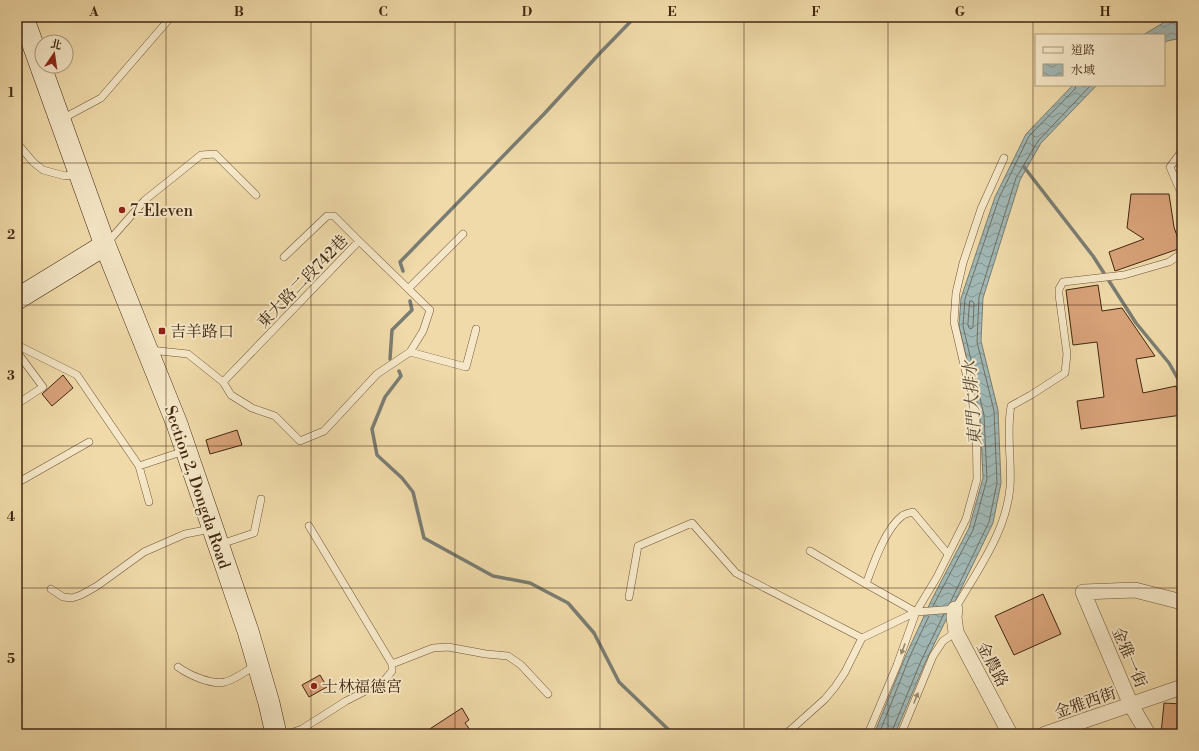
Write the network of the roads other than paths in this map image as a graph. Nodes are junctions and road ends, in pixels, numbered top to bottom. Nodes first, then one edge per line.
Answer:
1 (23, 17) edge
2 (172, 17) edge
3 (60, 120) junction
4 (17, 143) edge
5 (1182, 151) edge
6 (1004, 158) dead end
7 (80, 174) junction
8 (256, 195) dead end
9 (1182, 195) edge
10 (463, 234) dead end
11 (359, 241) junction
12 (105, 245) junction
13 (1182, 253) edge
14 (284, 258) dead end
15 (408, 288) junction
16 (17, 299) edge
17 (476, 329) dead end
18 (17, 344) edge
19 (147, 349) junction
20 (17, 352) edge
21 (410, 352) junction
22 (223, 382) junction
23 (17, 404) edge
24 (89, 442) dead end
25 (186, 450) junction
26 (138, 466) junction
27 (17, 483) edge
28 (261, 499) dead end
29 (150, 502) dead end
30 (309, 526) dead end
31 (216, 537) junction
32 (810, 551) dead end
33 (948, 554) junction
34 (866, 584) junction
35 (51, 589) dead end
36 (629, 597) dead end
37 (1182, 602) edge
38 (956, 609) junction
39 (916, 612) junction
40 (956, 632) junction
41 (862, 638) junction
42 (258, 664) junction
43 (392, 664) junction
44 (178, 667) dead end
45 (1182, 687) edge
46 (548, 694) dead end
47 (1131, 705) junction
48 (276, 734) edge
49 (288, 734) edge
50 (786, 734) edge
51 (868, 734) edge
52 (901, 734) edge
53 (1010, 734) edge
54 (1045, 734) edge
55 (1148, 734) edge

1 - 3 main road, Section 2, Dongda Road
2 - 3 lane
3 - 7 main road, Section 2, Dongda Road
4 - 7 lane
5 - 9 lane
6 - 33 lane
7 - 12 main road, Section 2, Dongda Road
8 - 12 lane
10 - 15 lane
11 - 14 lane
11 - 15 lane, 東大路二段742巷
11 - 22 lane, 東大路二段742巷
12 - 16 main road
12 - 19 main road, Section 2, Dongda Road
13 - 38 lane
15 - 21 lane, 東大路二段742巷
17 - 21 lane
18 - 26 lane
19 - 22 lane
19 - 25 main road, Section 2, Dongda Road
20 - 23 lane
21 - 22 lane
24 - 27 lane
25 - 26 lane
25 - 31 main road, Section 2, Dongda Road
26 - 29 lane
28 - 31 lane
30 - 43 lane
31 - 35 lane
31 - 42 main road, Section 2, Dongda Road
32 - 34 lane
33 - 34 lane
33 - 39 lane
34 - 39 lane
36 - 41 lane
37 - 47 street, 金雅一街
38 - 39 lane
38 - 40 street, 金農路
39 - 41 lane
39 -> 51 lane
52 -> 40 lane
40 - 53 street, 金農路
41 - 50 lane
42 - 44 lane
42 - 48 main road, Section 2, Dongda Road
43 - 46 lane
43 - 49 lane
45 - 47 street, 金雅西街
47 - 54 street, 金雅西街
47 - 55 street, 金雅一街

